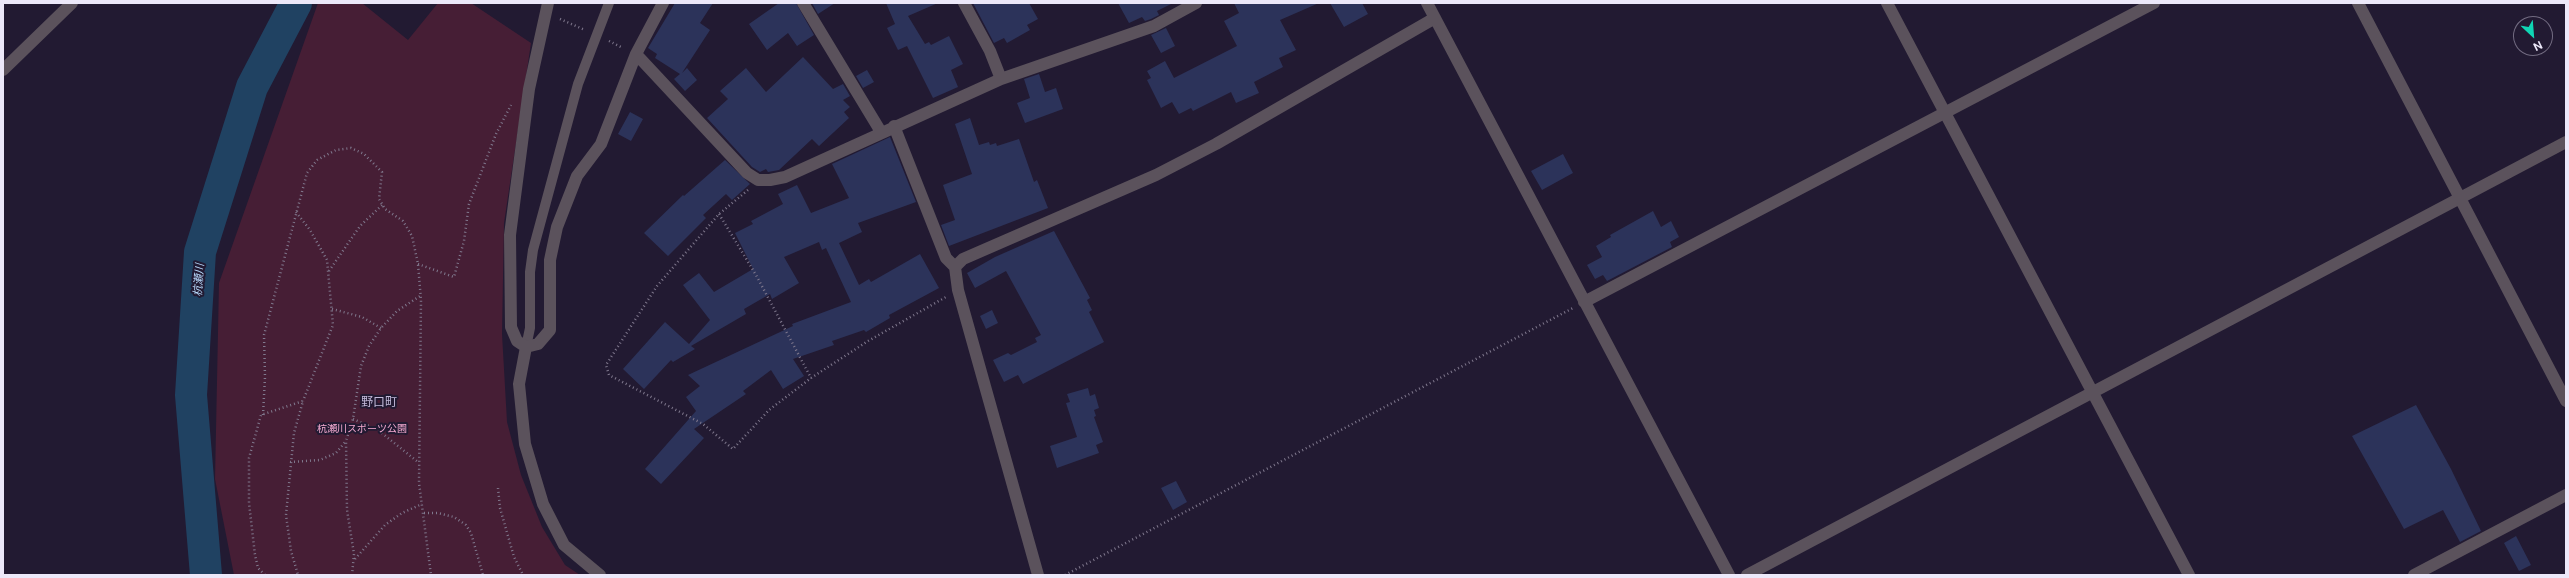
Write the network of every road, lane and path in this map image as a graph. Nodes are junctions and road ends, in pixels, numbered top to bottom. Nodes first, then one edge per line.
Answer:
1 (72, 3) edge
2 (548, 3) edge
3 (610, 3) edge
4 (663, 3) edge
5 (803, 3) edge
6 (964, 3) edge
7 (1196, 3) edge
8 (1427, 3) edge
9 (1887, 3) edge
10 (2154, 3) edge
11 (2358, 3) edge
12 (1435, 18) junction
13 (636, 54) junction
14 (3, 70) edge
15 (1001, 79) junction
16 (528, 103) junction
17 (1945, 113) junction
18 (894, 126) junction
19 (881, 132) junction
20 (2566, 142) edge
21 (758, 180) junction
22 (2460, 198) junction
23 (382, 204) junction
24 (296, 212) junction
25 (719, 214) junction
26 (418, 264) junction
27 (955, 267) junction
28 (329, 271) junction
29 (958, 290) junction
30 (420, 296) junction
31 (1584, 302) junction
32 (332, 309) junction
33 (380, 328) junction
34 (526, 347) junction
35 (811, 378) junction
36 (2091, 393) junction
37 (303, 401) junction
38 (2566, 401) edge
39 (263, 415) junction
40 (353, 419) junction
41 (346, 441) junction
42 (290, 462) junction
43 (419, 463) junction
44 (498, 488) dead end
45 (2566, 495) edge
46 (422, 504) junction
47 (424, 513) junction
48 (355, 559) junction
49 (265, 575) edge
50 (298, 575) edge
51 (352, 575) edge
52 (431, 575) edge
53 (483, 575) edge
54 (523, 575) edge
55 (600, 575) edge
56 (1038, 575) edge
57 (1065, 575) edge
58 (1729, 575) edge
59 (1747, 575) edge
60 (2189, 575) edge
61 (2414, 575) edge

1 - 14 street
2 - 16 street
3 - 34 lane
4 - 13 street
5 - 19 street
6 - 15 street
7 - 15 street
8 - 12 street
9 - 17 street
10 - 17 street
11 - 22 street
12 - 27 street
12 - 31 street
13 - 21 street
13 - 34 street
15 - 18 street
16 - 26 path
16 - 34 street
17 - 31 street
17 - 36 street
18 - 19 street
18 - 27 street
19 - 21 street
20 - 22 street
21 - 25 path
22 - 36 street
22 - 38 street
23 - 24 path
23 - 26 path
23 - 28 path
24 - 28 path
24 - 39 path
25 - 35 path
25 - 35 path
26 - 30 path
27 - 29 street
28 - 32 path
29 - 35 path
29 - 56 street
30 - 33 path
30 - 43 path
31 - 57 path
31 - 58 street
32 - 33 path
32 - 37 path
33 - 40 path
34 - 55 street
36 - 59 street
36 - 60 street
37 - 39 path
37 - 42 path
39 - 49 path
40 - 41 path
40 - 43 path
41 - 42 path
41 - 48 path
42 - 50 path
43 - 46 path
44 - 54 path
45 - 61 street
46 - 47 path
46 - 48 path
47 - 52 path
47 - 53 path
48 - 51 path

